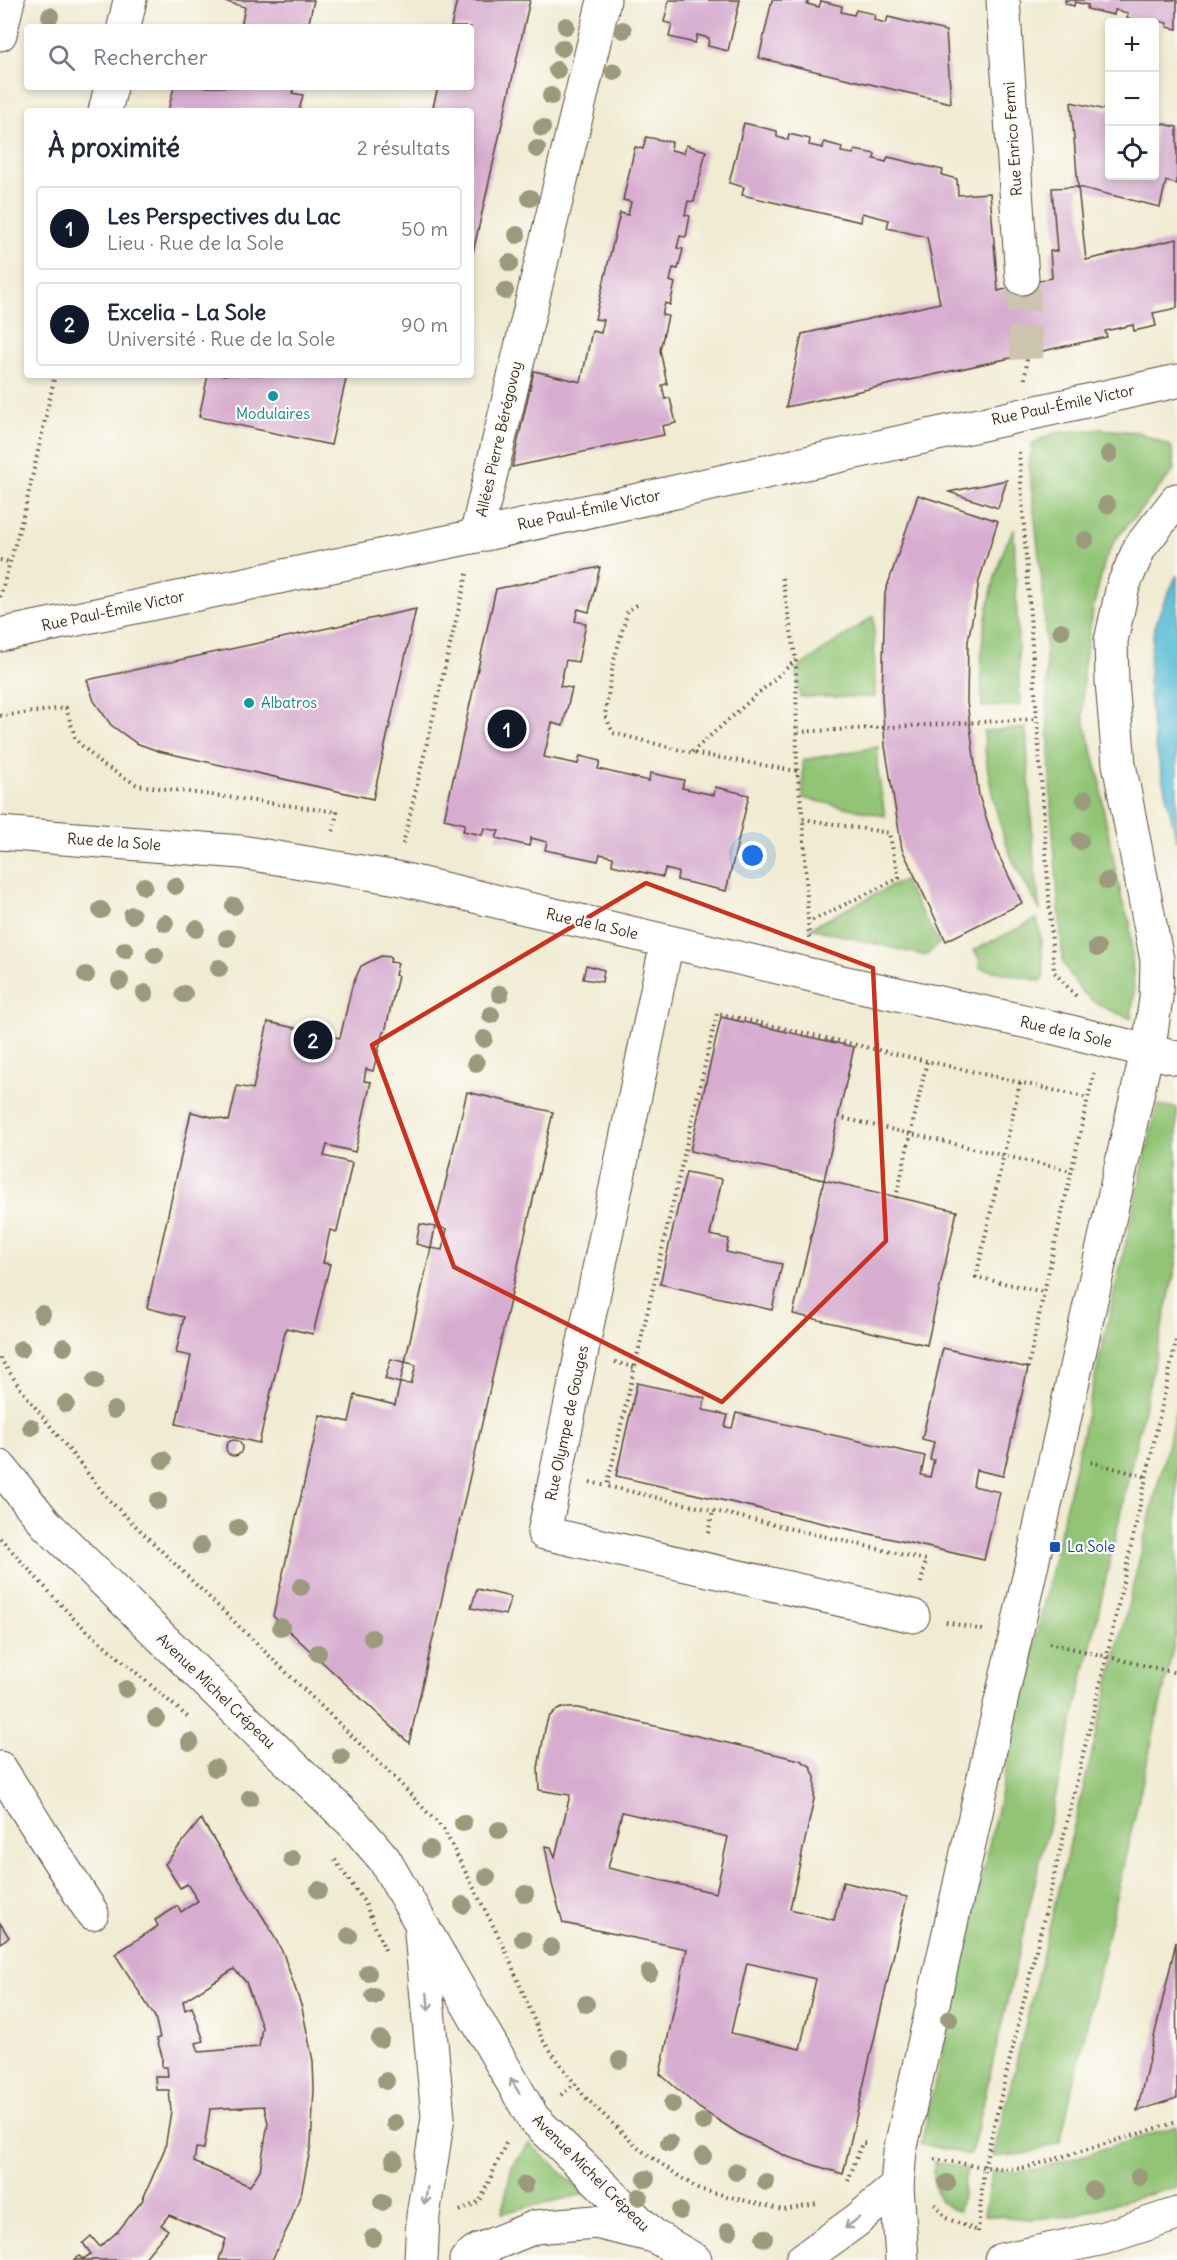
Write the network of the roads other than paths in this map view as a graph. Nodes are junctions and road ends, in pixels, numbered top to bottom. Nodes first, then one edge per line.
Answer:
1 (8, 0) edge
2 (130, 0) edge
3 (604, 0) edge
4 (1003, 0) edge
5 (125, 24) edge
6 (0, 34) edge
7 (110, 90) edge
8 (106, 108) edge
9 (1022, 278) tunnel mouth
10 (1177, 381) edge
11 (1177, 500) edge
12 (476, 536) junction
13 (0, 635) edge
14 (0, 833) edge
15 (667, 942) junction
16 (1162, 1055) edge
17 (0, 1467) edge
18 (913, 1616) road end
19 (0, 1768) edge
20 (92, 1913) dead end
21 (420, 1923) junction
22 (897, 2186) junction
23 (1177, 2214) edge
24 (654, 2236) junction
25 (1109, 2249) edge
26 (988, 2250) edge
27 (421, 2260) edge
28 (466, 2260) edge
29 (695, 2260) edge
30 (802, 2260) edge
31 (902, 2260) edge
32 (1060, 2260) edge

1 - 6 street
2 - 5 street
3 - 12 street, Allées Pierre Bérégovoy
4 - 9 street, Rue Enrico Fermi
7 - 8 street
10 - 12 street, Rue Paul-Émile Victor
11 - 16 street
12 - 13 street, Rue Paul-Émile Victor
14 - 15 street, Rue de la Sole
15 - 16 street, Rue de la Sole
15 - 18 street, Rue Olympe de Gouges
16 - 22 street
17 - 21 street, Avenue Michel Crépeau
19 - 20 street
24 -> 21 street, Avenue Michel Crépeau
21 -> 27 street, Avenue Michel Crépeau
22 -> 30 street
22 - 31 street
23 - 25 street
24 - 28 street
24 - 29 street
25 - 26 street
25 - 32 street

